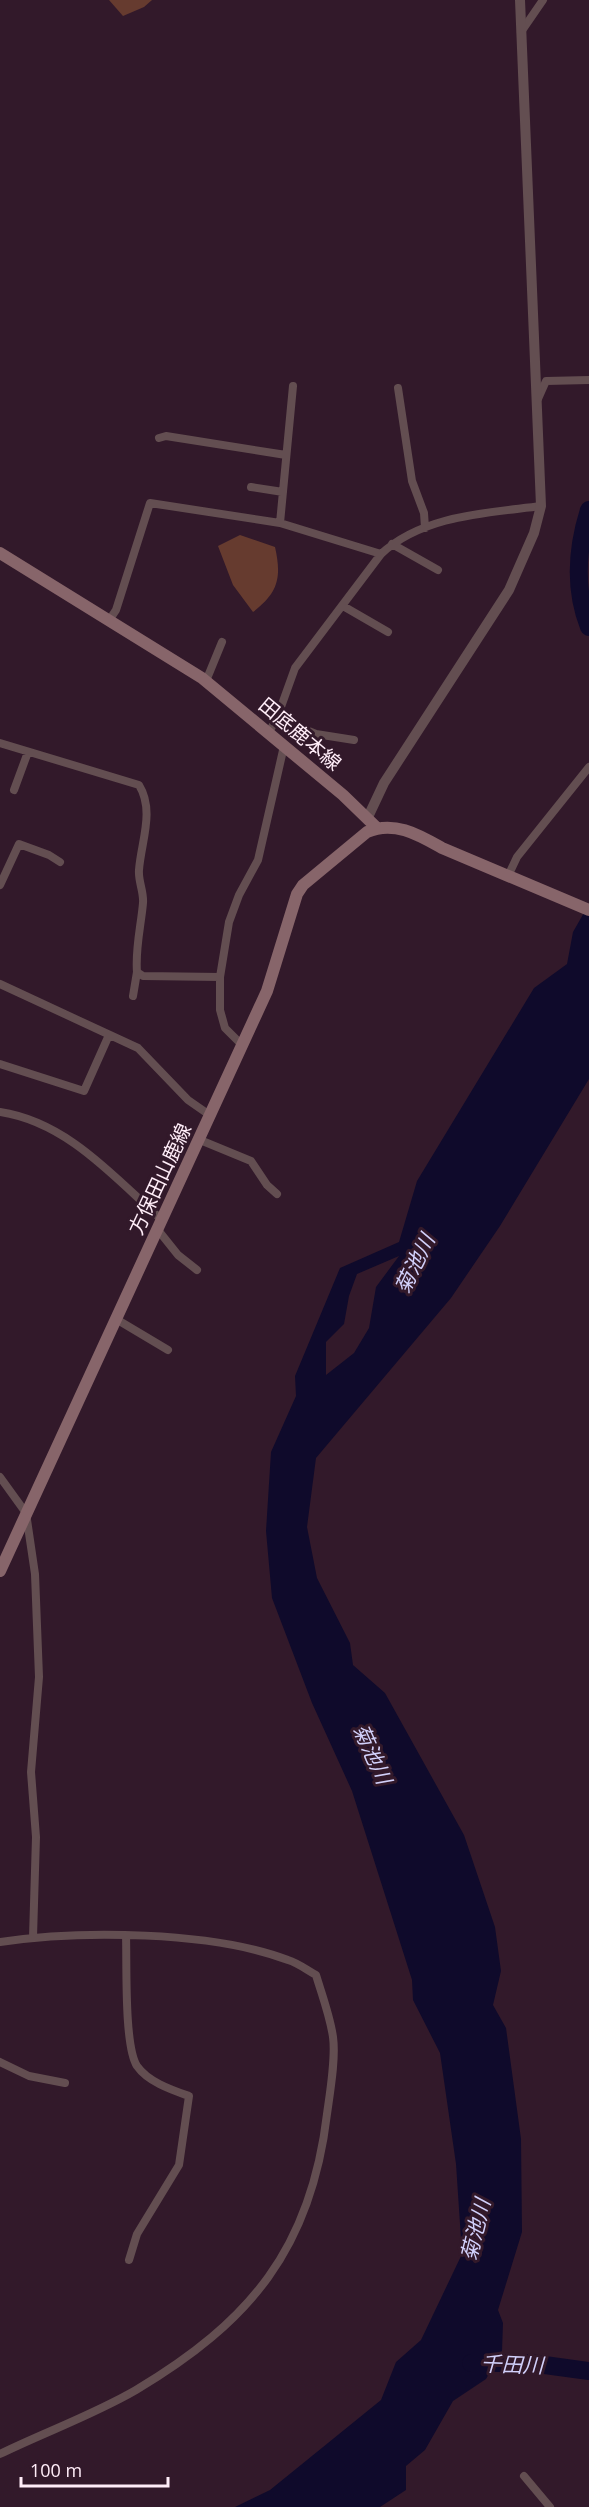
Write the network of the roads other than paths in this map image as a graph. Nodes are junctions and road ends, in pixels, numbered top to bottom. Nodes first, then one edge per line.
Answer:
1 (520, 0) edge
2 (543, 0) edge
3 (521, 33) junction
4 (589, 380) edge
5 (293, 386) dead end
6 (398, 388) dead end
7 (537, 401) junction
8 (159, 438) dead end
9 (286, 455) junction
10 (251, 487) dead end
11 (283, 492) junction
12 (540, 506) junction
13 (279, 523) junction
14 (424, 528) junction
15 (392, 544) junction
16 (0, 553) edge
17 (381, 555) junction
18 (438, 570) dead end
19 (343, 606) junction
20 (110, 620) junction
21 (388, 632) dead end
22 (222, 642) dead end
23 (206, 681) junction
24 (278, 718) junction
25 (269, 732) junction
26 (354, 740) dead end
27 (0, 743) edge
28 (284, 746) junction
29 (28, 752) junction
30 (589, 767) edge
31 (14, 790) dead end
32 (368, 817) junction
33 (377, 828) junction
34 (60, 862) dead end
35 (508, 876) junction
36 (0, 885) edge
37 (589, 910) edge
38 (137, 972) junction
39 (220, 977) junction
40 (0, 984) edge
41 (133, 996) dead end
42 (109, 1035) junction
43 (243, 1046) junction
44 (0, 1064) edge
45 (0, 1112) edge
46 (211, 1116) junction
47 (200, 1140) junction
48 (277, 1194) dead end
49 (160, 1225) junction
50 (197, 1270) dead end
51 (116, 1319) junction
52 (168, 1350) dead end
53 (0, 1477) edge
54 (26, 1513) junction
55 (1, 1565) edge
56 (126, 1936) junction
57 (33, 1937) junction
58 (0, 1942) edge
59 (0, 2062) edge
60 (65, 2083) dead end
61 (129, 2260) dead end
62 (0, 2454) edge
63 (524, 2476) dead end
64 (550, 2507) edge

1 - 3 street
2 - 3 street
3 - 7 street
4 - 7 street
5 - 9 street
6 - 14 street
7 - 12 street
8 - 9 street
9 - 11 street
10 - 11 street
11 - 13 street
12 - 14 street
12 - 32 street
13 - 17 street
13 - 20 street
14 - 15 street
15 - 17 street
15 - 18 street
16 - 20 main road, 田底鹿本線
17 - 19 street
19 - 21 street
19 - 24 street
20 - 23 main road, 田底鹿本線
22 - 23 street
23 - 25 main road, 田底鹿本線
24 - 25 street
24 - 26 street
25 - 28 main road, 田底鹿本線
27 - 29 street
28 - 32 main road, 田底鹿本線
28 - 39 street
29 - 31 street
29 - 38 street
30 - 35 street
32 - 33 main road, 田底鹿本線
33 - 35 main road
33 - 43 main road, 方保田山鹿線
34 - 36 street
35 - 37 main road
38 - 39 street
38 - 41 street
39 - 43 street
40 - 42 street
42 - 44 street
42 - 46 street
43 - 46 main road, 方保田山鹿線
45 - 49 street
46 - 47 main road, 方保田山鹿線
47 - 48 street
47 - 49 main road, 方保田山鹿線
49 - 50 street
49 - 51 main road, 方保田山鹿線
51 - 52 street
51 - 54 main road, 方保田山鹿線
53 - 54 street
54 - 55 main road, 方保田山鹿線
54 - 57 street
56 - 57 street
56 - 61 street
56 - 62 street
57 - 58 street
59 - 60 street
63 - 64 street

